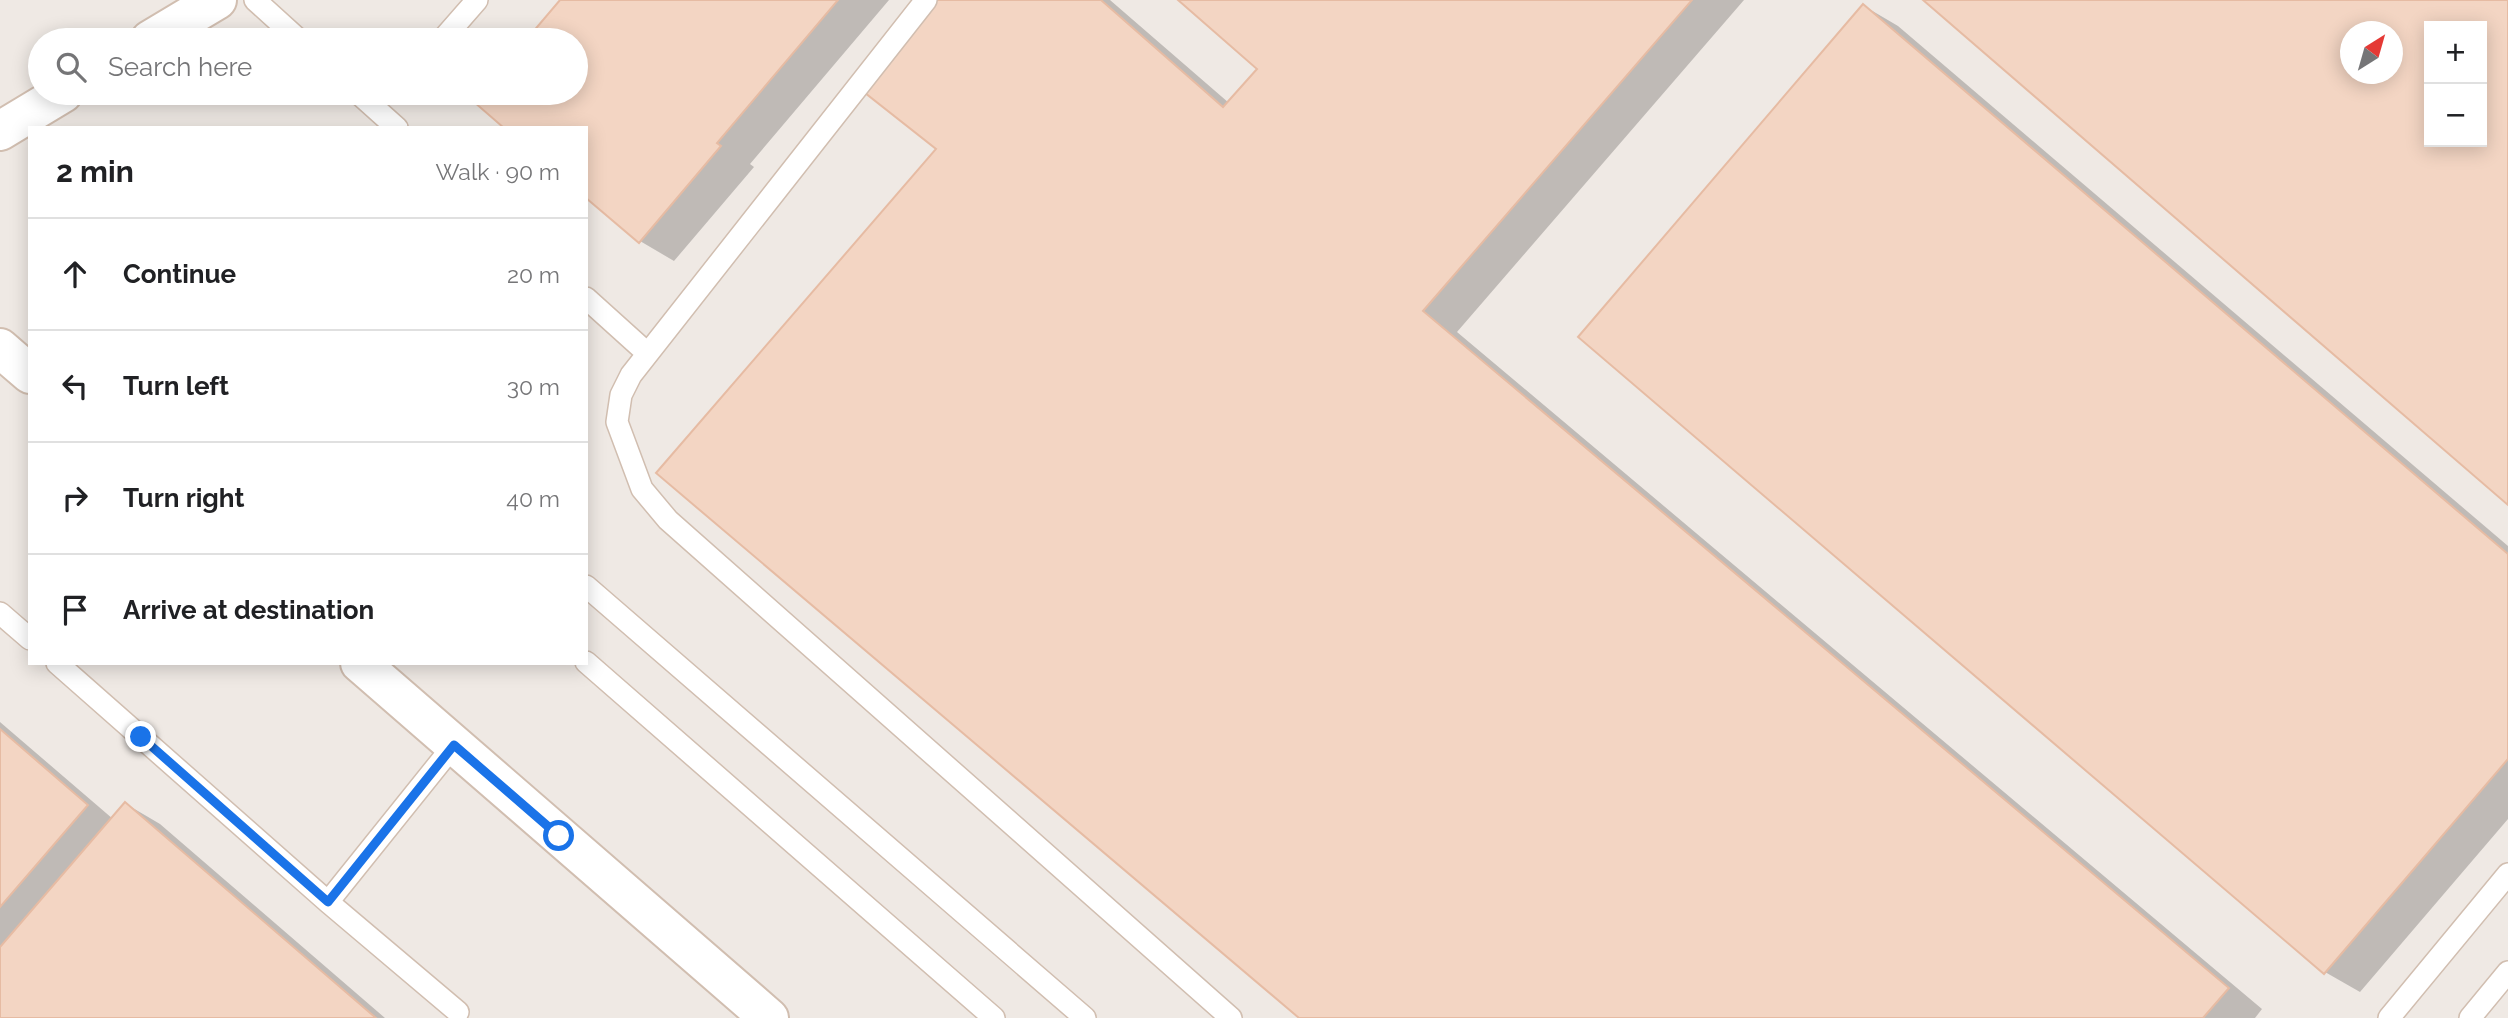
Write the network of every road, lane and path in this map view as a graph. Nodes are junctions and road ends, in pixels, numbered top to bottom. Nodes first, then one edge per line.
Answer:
1 (217, 0) edge
2 (255, 0) edge
3 (477, 0) edge
4 (926, 0) edge
5 (170, 28) edge
6 (286, 28) edge
7 (453, 28) edge
8 (43, 105) edge
9 (371, 105) edge
10 (395, 126) edge
11 (0, 131) edge
12 (588, 300) edge
13 (0, 348) edge
14 (648, 353) junction
15 (28, 372) edge
16 (588, 588) edge
17 (0, 613) edge
18 (28, 637) edge
19 (588, 664) edge
20 (59, 665) edge
21 (362, 665) edge
22 (454, 745) junction
23 (2508, 874) edge
24 (328, 902) junction
25 (2508, 972) edge
26 (458, 1012) dead end
27 (769, 1018) edge
28 (994, 1018) edge
29 (1085, 1018) edge
30 (1231, 1018) edge
31 (2389, 1018) edge
32 (2470, 1018) edge

1 - 5 street
2 - 6 lane
3 - 7 lane
4 - 14 lane
8 - 11 street
9 - 10 lane
12 - 14 lane
13 - 15 street
14 - 30 lane
16 - 29 lane
17 - 18 lane
19 - 28 lane
20 - 24 lane
21 - 22 street
22 - 24 lane
22 - 27 street
23 - 31 lane
24 - 26 lane
25 - 32 lane

